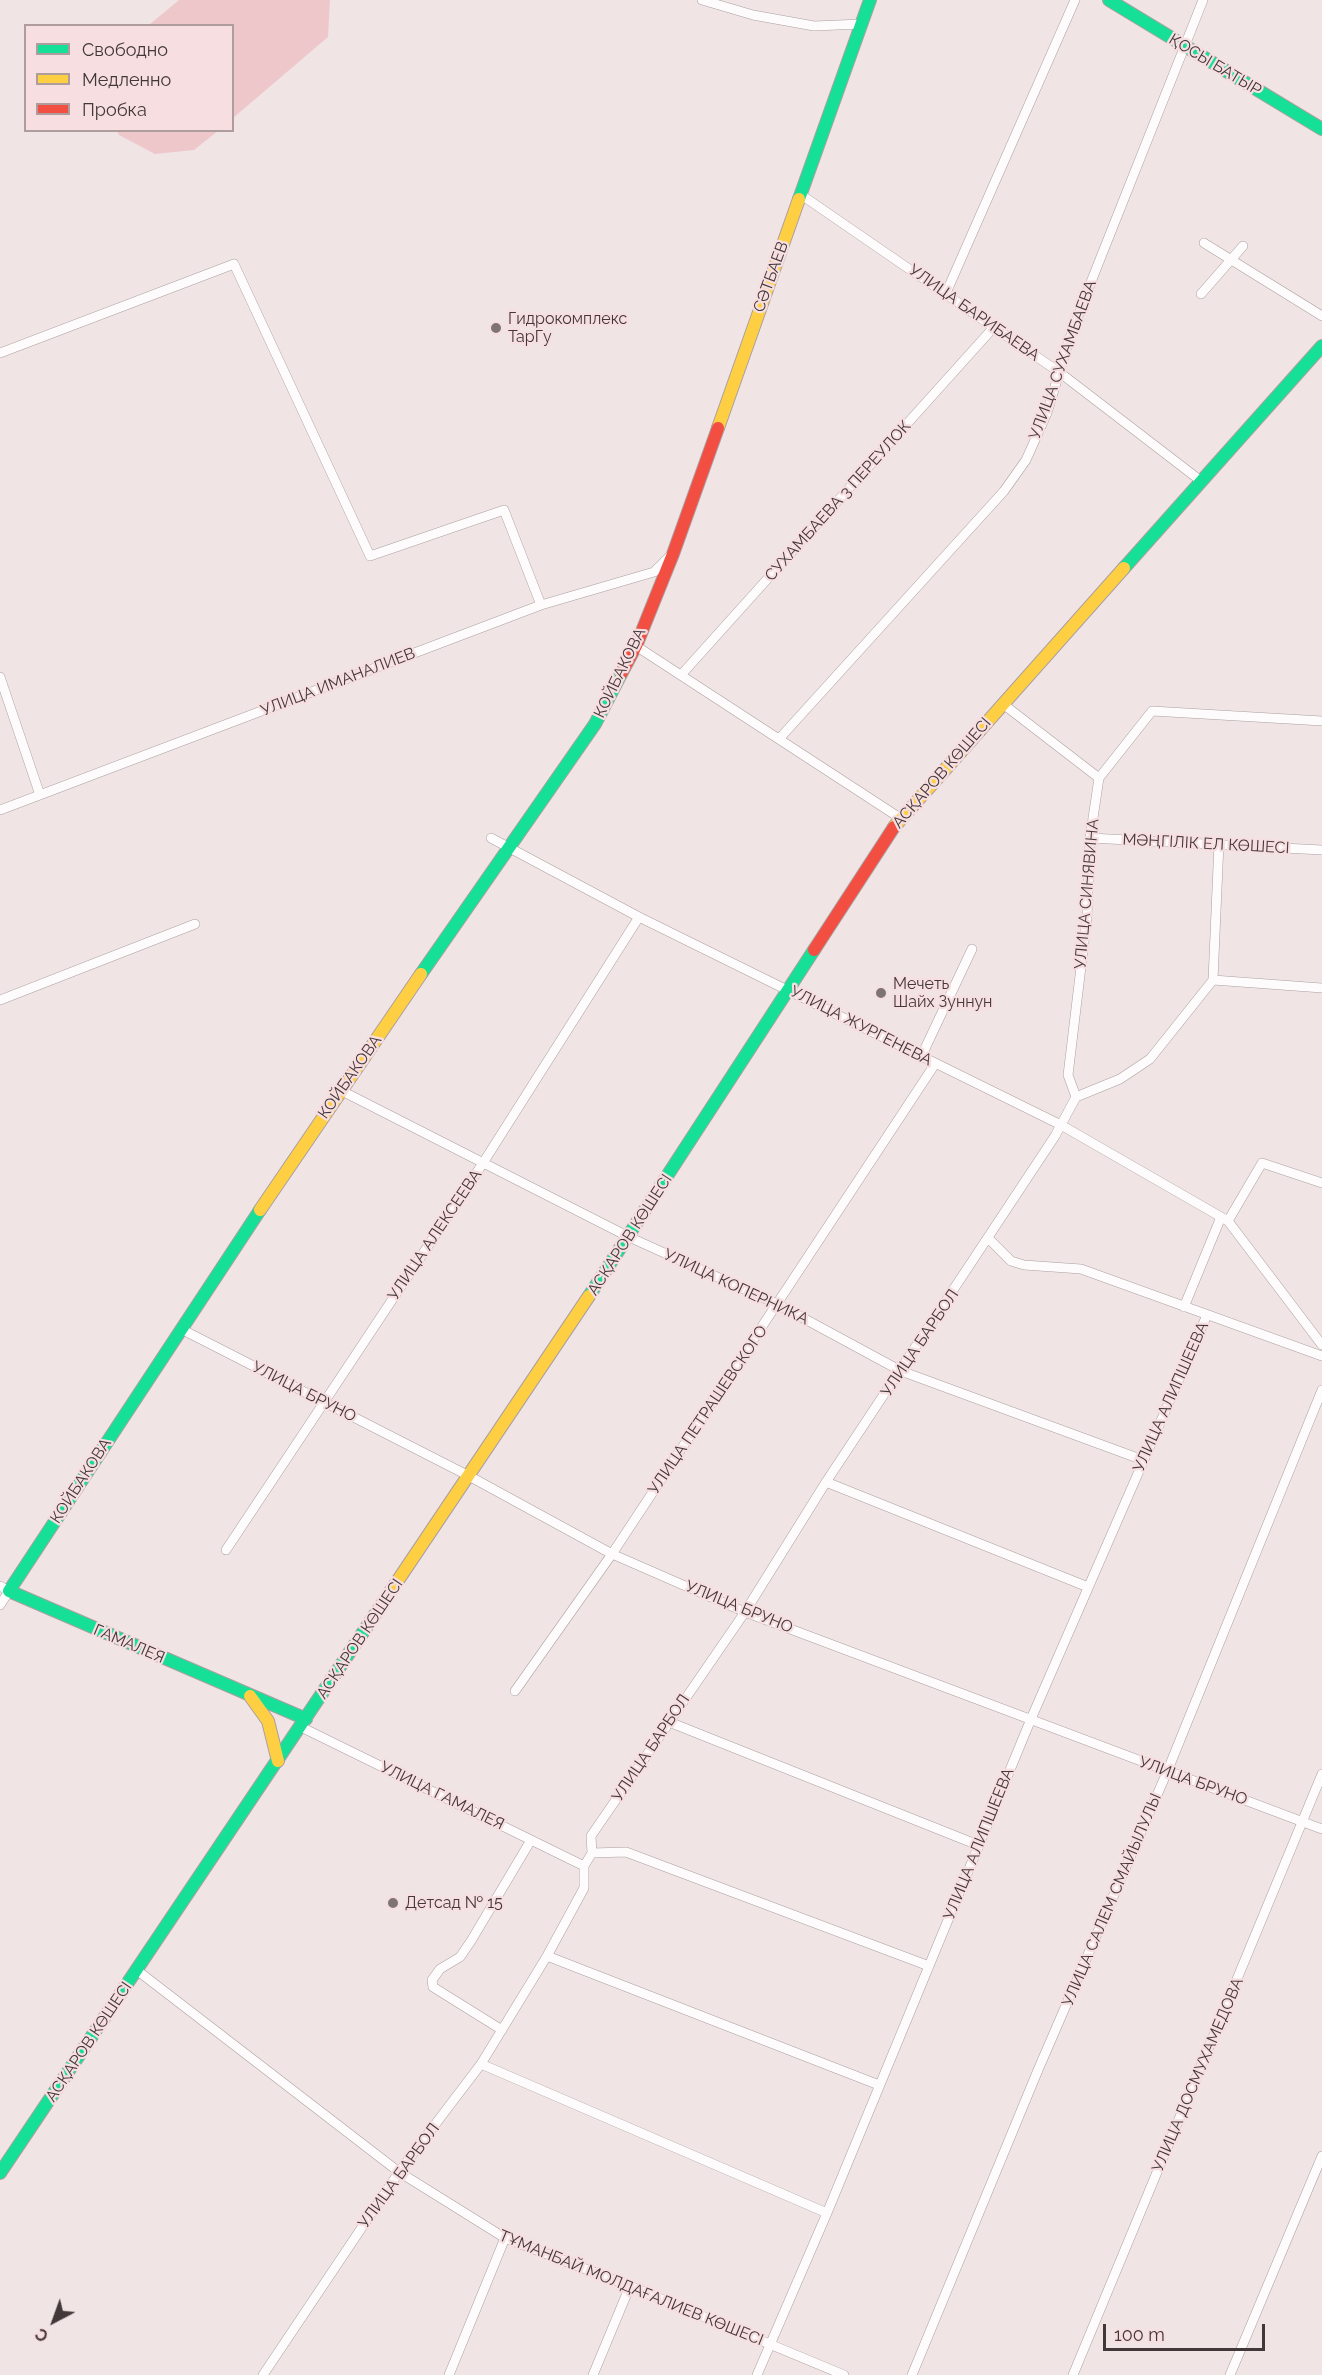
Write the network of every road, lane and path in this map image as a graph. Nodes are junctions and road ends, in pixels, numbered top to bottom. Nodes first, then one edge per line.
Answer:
1 (702, 0) edge
2 (870, 0) edge
3 (1075, 0) edge
4 (1109, 0) edge
5 (1203, 0) edge
6 (862, 24) junction
7 (1185, 48) junction
8 (1322, 129) edge
9 (800, 195) junction
10 (1204, 243) dead end
11 (1243, 246) dead end
12 (1232, 260) junction
13 (946, 293) junction
14 (1201, 294) dead end
15 (1322, 316) edge
16 (994, 327) junction
17 (1322, 346) edge
18 (0, 353) edge
19 (1059, 372) junction
20 (1201, 481) junction
21 (672, 554) junction
22 (541, 605) junction
23 (636, 646) junction
24 (681, 675) junction
25 (0, 677) edge
26 (1003, 704) junction
27 (1322, 721) edge
28 (778, 739) junction
29 (1098, 777) junction
30 (40, 795) junction
31 (0, 810) edge
32 (900, 818) junction
33 (491, 838) dead end
34 (1090, 838) junction
35 (1219, 843) junction
36 (510, 846) junction
37 (1322, 850) edge
38 (639, 917) junction
39 (195, 924) dead end
40 (972, 949) dead end
41 (1213, 980) junction
42 (1322, 988) edge
43 (789, 989) junction
44 (0, 1000) edge
45 (921, 1057) junction
46 (935, 1064) junction
47 (340, 1090) junction
48 (1076, 1097) junction
49 (1061, 1125) junction
50 (483, 1163) junction
51 (1322, 1183) edge
52 (1225, 1219) junction
53 (629, 1237) junction
54 (989, 1239) junction
55 (779, 1305) junction
56 (1184, 1307) junction
57 (1207, 1315) junction
58 (181, 1329) junction
59 (1322, 1345) edge
60 (1322, 1356) edge
61 (902, 1371) junction
62 (1322, 1390) edge
63 (324, 1402) junction
64 (1143, 1460) junction
65 (469, 1476) junction
66 (826, 1482) junction
67 (225, 1550) dead end
68 (612, 1554) junction
69 (1088, 1587) junction
70 (4, 1589) edge
71 (0, 1605) edge
72 (746, 1612) junction
73 (514, 1691) dead end
74 (250, 1696) junction
75 (1030, 1719) junction
76 (669, 1722) junction
77 (303, 1723) junction
78 (278, 1761) junction
79 (1167, 1772) junction
80 (1322, 1774) edge
81 (1303, 1821) junction
82 (1322, 1829) edge
83 (531, 1840) junction
84 (978, 1845) junction
85 (592, 1854) junction
86 (584, 1866) junction
87 (548, 1956) junction
88 (929, 1966) junction
89 (138, 1971) junction
90 (502, 2030) junction
91 (482, 2064) junction
92 (879, 2085) junction
93 (1322, 2156) edge
94 (399, 2172) junction
95 (0, 2173) edge
96 (828, 2213) junction
97 (505, 2238) junction
98 (630, 2286) junction
99 (770, 2345) junction
100 (263, 2375) edge
101 (449, 2375) edge
102 (593, 2375) edge
103 (757, 2375) edge
104 (844, 2375) edge
105 (912, 2375) edge
106 (1073, 2375) edge
107 (1230, 2375) edge

1 - 6 street
2 - 6 street, СӘТБАЕВ
3 - 13 street
4 - 7 street, ҚОСЫ БАТЫР
5 - 7 street, УЛИЦА СУХАМБАЕВА
6 - 9 street, СӘТБАЕВ
7 - 8 street, ҚОСЫ БАТЫР
7 - 19 street, УЛИЦА СУХАМБАЕВА
9 - 13 street, УЛИЦА БАРИБАЕВА
9 - 21 street, СӘТБАЕВ
10 - 12 street
11 - 12 street
12 - 14 street
12 - 15 street
13 - 16 street, УЛИЦА БАРИБАЕВА
16 - 19 street, УЛИЦА БАРИБАЕВА
16 - 24 street, СУХАМБАЕВА 3 ПЕРЕУЛОК
17 - 20 street, АСҚАРОВ КӨШЕСІ
18 - 22 street
19 - 20 street, УЛИЦА БАРИБАЕВА
19 - 28 street, УЛИЦА СУХАМБАЕВА
20 - 26 street, АСҚАРОВ КӨШЕСІ
21 - 22 street, УЛИЦА ИМАНАЛИЕВ
21 - 23 street, КОЙБАКОВА
22 - 30 street, УЛИЦА ИМАНАЛИЕВ
23 - 24 street
23 - 36 street, КОЙБАКОВА
24 - 28 street
25 - 30 street
26 - 29 street
26 - 32 street, АСҚАРОВ КӨШЕСІ
27 - 29 street
28 - 32 street
29 - 34 street, УЛИЦА СИНЯВИНА
30 - 31 street, УЛИЦА ИМАНАЛИЕВ
32 - 43 street, АСҚАРОВ КӨШЕСІ
33 - 36 street, УЛИЦА ЖУРГЕНЕВА
34 - 35 street, МӘҢГІЛІК ЕЛ КӨШЕСІ
34 - 48 street, УЛИЦА СИНЯВИНА
35 - 37 street, МӘҢГІЛІК ЕЛ КӨШЕСІ
35 - 41 street
36 - 38 street, УЛИЦА ЖУРГЕНЕВА
36 - 47 street, КОЙБАКОВА
38 - 43 street, УЛИЦА ЖУРГЕНЕВА
38 - 50 street, УЛИЦА АЛЕКСЕЕВА
39 - 44 street
40 - 45 street
41 - 42 street
41 - 48 street
43 - 45 street, УЛИЦА ЖУРГЕНЕВА
43 - 53 street, АСҚАРОВ КӨШЕСІ
45 - 46 street, УЛИЦА ЖУРГЕНЕВА
46 - 49 street, УЛИЦА ЖУРГЕНЕВА
46 - 55 street, УЛИЦА ПЕТРАШЕВСКОГО
47 - 50 street, УЛИЦА КОПЕРНИКА
47 - 58 street, КОЙБАКОВА
48 - 49 street
49 - 52 street, УЛИЦА ЖУРГЕНЕВА
49 - 54 street, УЛИЦА БАРБОЛ
50 - 53 street, УЛИЦА КОПЕРНИКА
50 - 63 street, УЛИЦА АЛЕКСЕЕВА
51 - 52 street
52 - 56 street
52 - 59 street
53 - 55 street, УЛИЦА КОПЕРНИКА
53 - 65 street, АСҚАРОВ КӨШЕСІ
54 - 56 street
54 - 61 street, УЛИЦА БАРБОЛ
55 - 61 street, УЛИЦА КОПЕРНИКА
55 - 68 street, УЛИЦА ПЕТРАШЕВСКОГО
56 - 57 street
57 - 60 street
57 - 64 street, УЛИЦА АЛИПШЕЕВА
58 - 63 street, УЛИЦА БРУНО
58 - 70 street, КОЙБАКОВА
61 - 64 street, УЛИЦА КОПЕРНИКА
61 - 66 street, УЛИЦА БАРБОЛ
62 - 79 street, УЛИЦА САЛЕМ СМАЙЫЛУЛЫ
63 - 65 street, УЛИЦА БРУНО
63 - 67 street, УЛИЦА АЛЕКСЕЕВА
64 - 69 street, УЛИЦА АЛИПШЕЕВА
65 - 68 street, УЛИЦА БРУНО
65 - 77 street, АСҚАРОВ КӨШЕСІ
66 - 69 street
66 - 72 street, УЛИЦА БАРБОЛ
68 - 72 street, УЛИЦА БРУНО
68 - 73 street, УЛИЦА ПЕТРАШЕВСКОГО
69 - 75 street, УЛИЦА АЛИПШЕЕВА
70 - 71 street
70 - 74 street, ГАМАЛЕЯ
72 - 75 street, УЛИЦА БРУНО
72 - 76 street, УЛИЦА БАРБОЛ
74 - 77 street, ГАМАЛЕЯ
74 - 78 street
75 - 79 street, УЛИЦА БРУНО
75 - 84 street, УЛИЦА АЛИПШЕЕВА
76 - 84 street
76 - 85 street, УЛИЦА БАРБОЛ
77 - 78 street, АСҚАРОВ КӨШЕСІ
77 - 83 street, УЛИЦА ГАМАЛЕЯ
78 - 89 street, АСҚАРОВ КӨШЕСІ
79 - 81 street, УЛИЦА БРУНО
79 - 105 street, УЛИЦА САЛЕМ СМАЙЫЛУЛЫ
80 - 81 street, УЛИЦА ДОСМУХАМЕДОВА
81 - 82 street, УЛИЦА БРУНО
81 - 106 street, УЛИЦА ДОСМУХАМЕДОВА
83 - 86 street, УЛИЦА ГАМАЛЕЯ
83 - 90 street
84 - 88 street, УЛИЦА АЛИПШЕЕВА
85 - 86 street, УЛИЦА БАРБОЛ
85 - 88 street
86 - 87 street, УЛИЦА БАРБОЛ
87 - 90 street, УЛИЦА БАРБОЛ
87 - 92 street
88 - 92 street, УЛИЦА АЛИПШЕЕВА
89 - 94 street, ТҰМАНБАЙ МОЛДАҒАЛИЕВ КӨШЕСІ
89 - 95 street, АСҚАРОВ КӨШЕСІ
90 - 91 street, УЛИЦА БАРБОЛ
91 - 94 street, УЛИЦА БАРБОЛ
91 - 96 street
92 - 96 street, УЛИЦА АЛИПШЕЕВА
93 - 107 street
94 - 97 street, ТҰМАНБАЙ МОЛДАҒАЛИЕВ КӨШЕСІ
94 - 100 street, УЛИЦА БАРБОЛ
96 - 99 street, УЛИЦА АЛИПШЕЕВА
97 - 98 street, ТҰМАНБАЙ МОЛДАҒАЛИЕВ КӨШЕСІ
97 - 101 street
98 - 99 street, ТҰМАНБАЙ МОЛДАҒАЛИЕВ КӨШЕСІ
98 - 102 street
99 - 103 street, УЛИЦА АЛИПШЕЕВА
99 - 104 street, ТҰМАНБАЙ МОЛДАҒАЛИЕВ КӨШЕСІ

